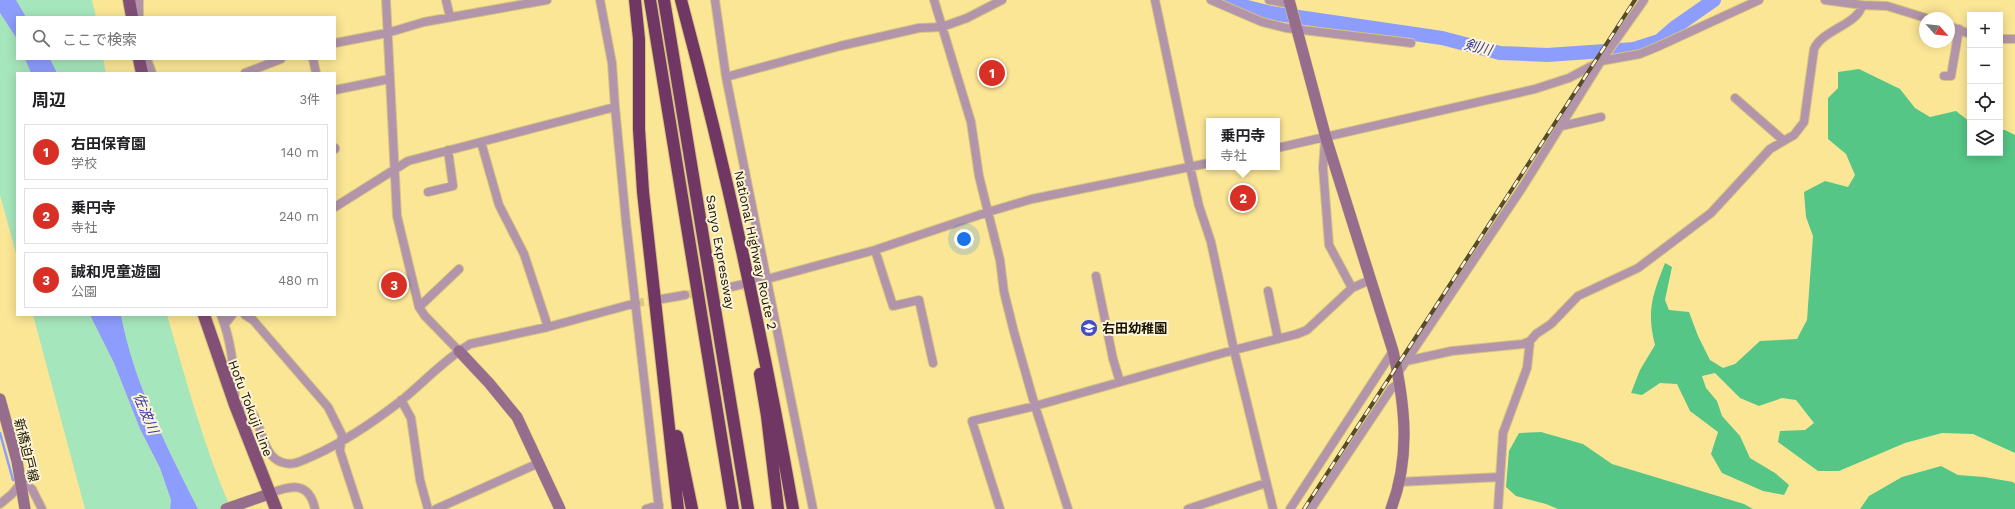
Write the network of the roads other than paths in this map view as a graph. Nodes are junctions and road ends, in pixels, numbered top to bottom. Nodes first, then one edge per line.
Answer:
1 (129, 0) edge
2 (139, 0) edge
3 (386, 0) edge
4 (446, 0) edge
5 (547, 0) edge
6 (600, 0) edge
7 (635, 0) edge
8 (650, 0) edge
9 (664, 0) edge
10 (681, 0) edge
11 (715, 0) edge
12 (934, 0) edge
13 (1002, 0) edge
14 (1155, 0) edge
15 (1211, 0) edge
16 (1269, 0) edge
17 (1644, 0) edge
18 (1759, 0) edge
19 (1825, 0) edge
20 (1290, 4) edge
21 (1862, 5) junction
22 (132, 16) edge
23 (139, 16) edge
24 (1919, 16) edge
25 (450, 17) junction
26 (942, 27) junction
27 (1296, 27) junction
28 (1955, 28) edge
29 (1959, 29) junction
30 (1967, 33) edge
31 (387, 34) junction
32 (2003, 39) edge
33 (2015, 39) edge
34 (336, 43) edge
35 (1411, 43) dead end
36 (140, 60) edge
37 (147, 60) edge
38 (279, 60) edge
39 (313, 60) edge
40 (1601, 61) junction
41 (142, 72) edge
42 (152, 72) edge
43 (248, 72) edge
44 (316, 72) edge
45 (1944, 76) dead end
46 (726, 77) junction
47 (389, 80) junction
48 (336, 90) edge
49 (1735, 98) dead end
50 (615, 107) junction
51 (1601, 117) dead end
52 (1562, 126) junction
53 (1326, 138) junction
54 (1783, 140) junction
55 (481, 142) junction
56 (1280, 147) edge
57 (448, 150) junction
58 (1206, 164) edge
59 (1190, 167) junction
60 (394, 169) junction
61 (428, 192) dead end
62 (336, 206) edge
63 (988, 212) junction
64 (875, 250) junction
65 (459, 269) dead end
66 (1096, 276) dead end
67 (766, 279) junction
68 (1370, 280) junction
69 (749, 283) junction
70 (726, 288) tunnel mouth
71 (1352, 288) junction
72 (1268, 291) dead end
73 (685, 295) tunnel mouth
74 (662, 299) tunnel mouth
75 (636, 303) junction
76 (419, 307) junction
77 (754, 307) junction
78 (204, 316) edge
79 (221, 316) edge
80 (231, 316) edge
81 (247, 316) edge
82 (225, 324) junction
83 (548, 327) junction
84 (1278, 339) junction
85 (1530, 341) junction
86 (1234, 350) junction
87 (459, 351) junction
88 (1393, 351) junction
89 (661, 356) junction
90 (1406, 361) junction
91 (933, 363) dead end
92 (1399, 378) junction
93 (1120, 382) junction
94 (0, 399) edge
95 (401, 400) junction
96 (235, 405) junction
97 (1035, 406) junction
98 (4, 430) edge
99 (340, 444) junction
100 (539, 463) junction
101 (1500, 477) junction
102 (22, 482) junction
103 (1399, 482) junction
104 (1266, 483) junction
105 (269, 494) junction
106 (0, 504) edge
107 (659, 507) edge
108 (25, 509) edge
109 (42, 509) edge
110 (226, 509) edge
111 (276, 509) edge
112 (315, 509) edge
113 (359, 509) edge
114 (428, 509) edge
115 (436, 509) edge
116 (560, 509) edge
117 (646, 509) edge
118 (678, 509) edge
119 (692, 509) edge
120 (733, 509) edge
121 (748, 509) edge
122 (778, 509) edge
123 (793, 509) edge
124 (813, 509) edge
125 (1000, 509) edge
126 (1068, 509) edge
127 (1188, 509) edge
128 (1273, 509) edge
129 (1290, 509) edge
130 (1311, 509) edge
131 (1391, 509) edge
132 (1498, 509) edge

1 - 22 main road
2 - 23 street
3 - 31 street
4 - 25 street
5 - 25 street
6 - 50 street
7 - 89 highway
8 - 120 highway
9 - 121 highway, Sanyo Expressway
10 - 69 highway, National Highway Route 2
11 - 46 street
12 - 26 street
13 - 26 street
14 - 59 street
15 - 27 street
16 - 20 street
17 - 40 street
18 - 40 street
19 - 21 street
20 - 27 street
21 - 24 street
21 - 54 street
25 - 31 street
26 - 46 street
26 - 63 street
27 - 35 street
27 - 53 street
28 - 29 street
29 - 30 street
29 - 45 street
31 - 34 street
31 - 47 street
32 - 33 street
36 - 41 main road
37 - 42 street
38 - 43 street
39 - 44 street
40 - 52 street
40 - 53 street
46 - 67 street
47 - 48 street
47 - 60 street
49 - 54 street
50 - 55 street
50 - 75 street
51 - 52 street
52 - 90 street
53 - 56 street
53 - 68 street
53 - 71 street
54 - 85 street
55 - 57 street
55 - 83 street
57 - 60 street
57 - 61 street
58 - 59 street
59 - 63 street
59 - 86 street
60 - 62 street
60 - 76 street
63 - 64 street
63 - 97 street
64 - 67 street
64 - 91 street
65 - 76 street
66 - 93 street
67 - 69 street
67 - 124 street
68 - 71 street
68 - 88 street
69 - 70 street
69 - 77 highway, National Highway Route 2
71 - 84 street
72 - 84 street
73 - 74 street
75 - 83 street
75 - 107 street
76 - 87 street
77 - 122 highway
77 - 123 highway, National Highway Route 2
78 - 96 main road, Hofu Tokuji Line
79 - 82 street
80 - 82 street
81 - 99 street
82 - 96 street
83 - 87 street
84 - 86 street
85 - 90 street
85 - 101 street
86 - 93 street
86 - 104 street
87 - 95 street
87 - 100 street
88 - 92 street
88 - 129 street
89 - 118 highway
89 - 119 highway
90 - 92 street
92 - 103 street
92 - 130 street
93 - 97 street
94 - 98 street, 新橋迫戸線
95 - 99 street
95 - 114 street
96 - 99 street
96 - 105 main road, Hofu Tokuji Line
97 - 125 street
97 - 126 street
98 - 102 street, 新橋迫戸線
99 - 113 street
100 - 115 street
100 - 116 street
101 - 103 street
101 - 132 street
102 - 106 street
102 - 108 street, 新橋迫戸線
102 - 109 street
103 - 131 street
104 - 127 street
104 - 128 street
105 - 110 street
105 - 111 main road, Hofu Tokuji Line
105 - 112 street
107 - 117 street

